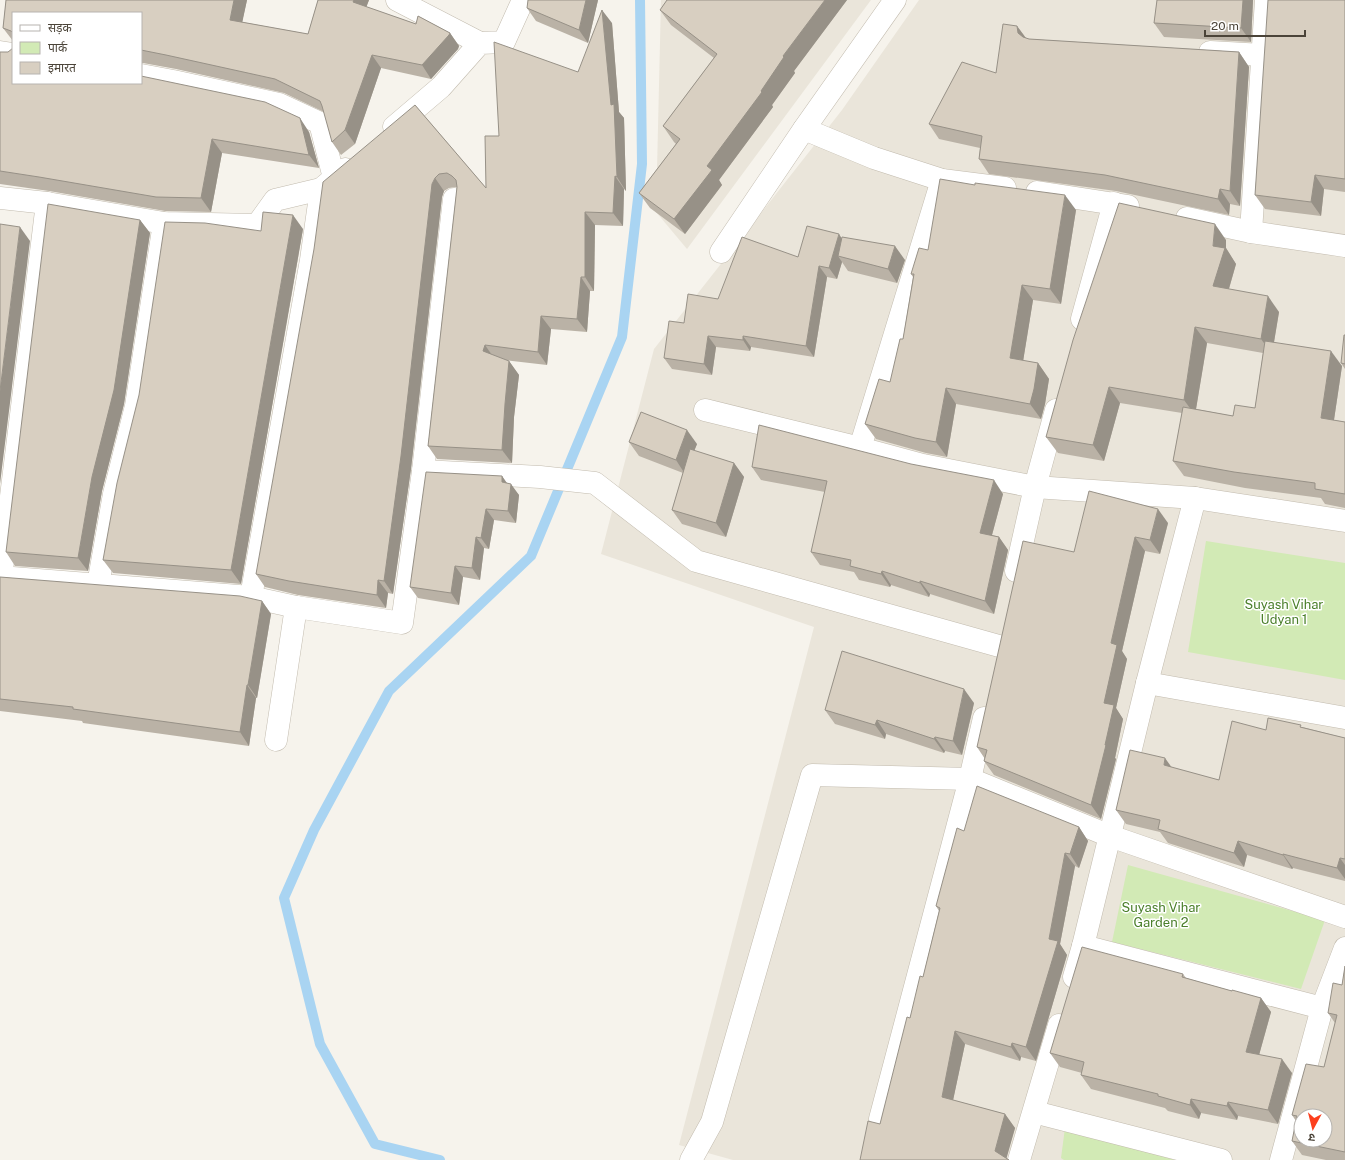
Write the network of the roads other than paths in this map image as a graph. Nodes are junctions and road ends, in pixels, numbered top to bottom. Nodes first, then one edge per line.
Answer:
1 (397, 0) edge
2 (522, 0) edge
3 (896, 0) edge
4 (1266, 0) edge
5 (480, 43) junction
6 (1191, 50) edge
7 (0, 52) edge
8 (12, 54) edge
9 (1263, 55) junction
10 (142, 75) edge
11 (804, 129) junction
12 (381, 138) edge
13 (357, 158) edge
14 (942, 180) junction
15 (327, 183) junction
16 (0, 198) edge
17 (454, 199) edge
18 (47, 203) junction
19 (1114, 203) junction
20 (1145, 209) edge
21 (1168, 214) edge
22 (164, 223) junction
23 (1251, 232) junction
24 (1345, 246) edge
25 (721, 252) dead end
26 (1076, 341) edge
27 (1063, 388) edge
28 (705, 410) dead end
29 (860, 448) junction
30 (423, 471) junction
31 (1035, 488) junction
32 (1195, 498) junction
33 (1345, 521) edge
34 (1, 578) edge
35 (98, 584) junction
36 (1011, 593) edge
37 (251, 597) junction
38 (296, 607) junction
39 (1005, 624) edge
40 (1147, 683) junction
41 (988, 701) edge
42 (1345, 718) edge
43 (276, 740) dead end
44 (970, 779) junction
45 (1110, 836) junction
46 (1345, 917) edge
47 (1083, 946) junction
48 (1345, 948) edge
49 (1322, 1008) junction
50 (1034, 1112) junction
51 (880, 1119) edge
52 (691, 1160) edge
53 (1019, 1160) edge
54 (1221, 1160) edge
55 (1281, 1160) edge

1 - 5 street
2 - 5 street
3 - 11 street
4 - 9 street
5 - 12 street
6 - 9 street
7 - 8 street
9 - 23 street
10 - 15 street
11 - 14 street
11 - 25 street
13 - 15 street
14 - 19 street
14 - 29 street
15 - 22 street
15 - 37 street
16 - 18 street
17 - 30 street
18 - 22 street
18 - 34 street
19 - 20 street
19 - 26 street
21 - 23 street
22 - 35 street
23 - 24 street
27 - 31 street
28 - 29 street
29 - 31 street
30 - 38 street
30 - 39 street
31 - 32 street
31 - 36 street
32 - 33 street
32 - 40 street
34 - 35 street
35 - 37 street
37 - 38 street
38 - 43 street
40 - 42 street
40 - 45 street
41 - 44 street
44 - 45 street
44 - 51 street
44 - 52 street
45 - 46 street
45 - 47 street
47 - 49 street
47 - 50 street
48 - 49 street
49 - 55 street
50 - 53 street
50 - 54 street

